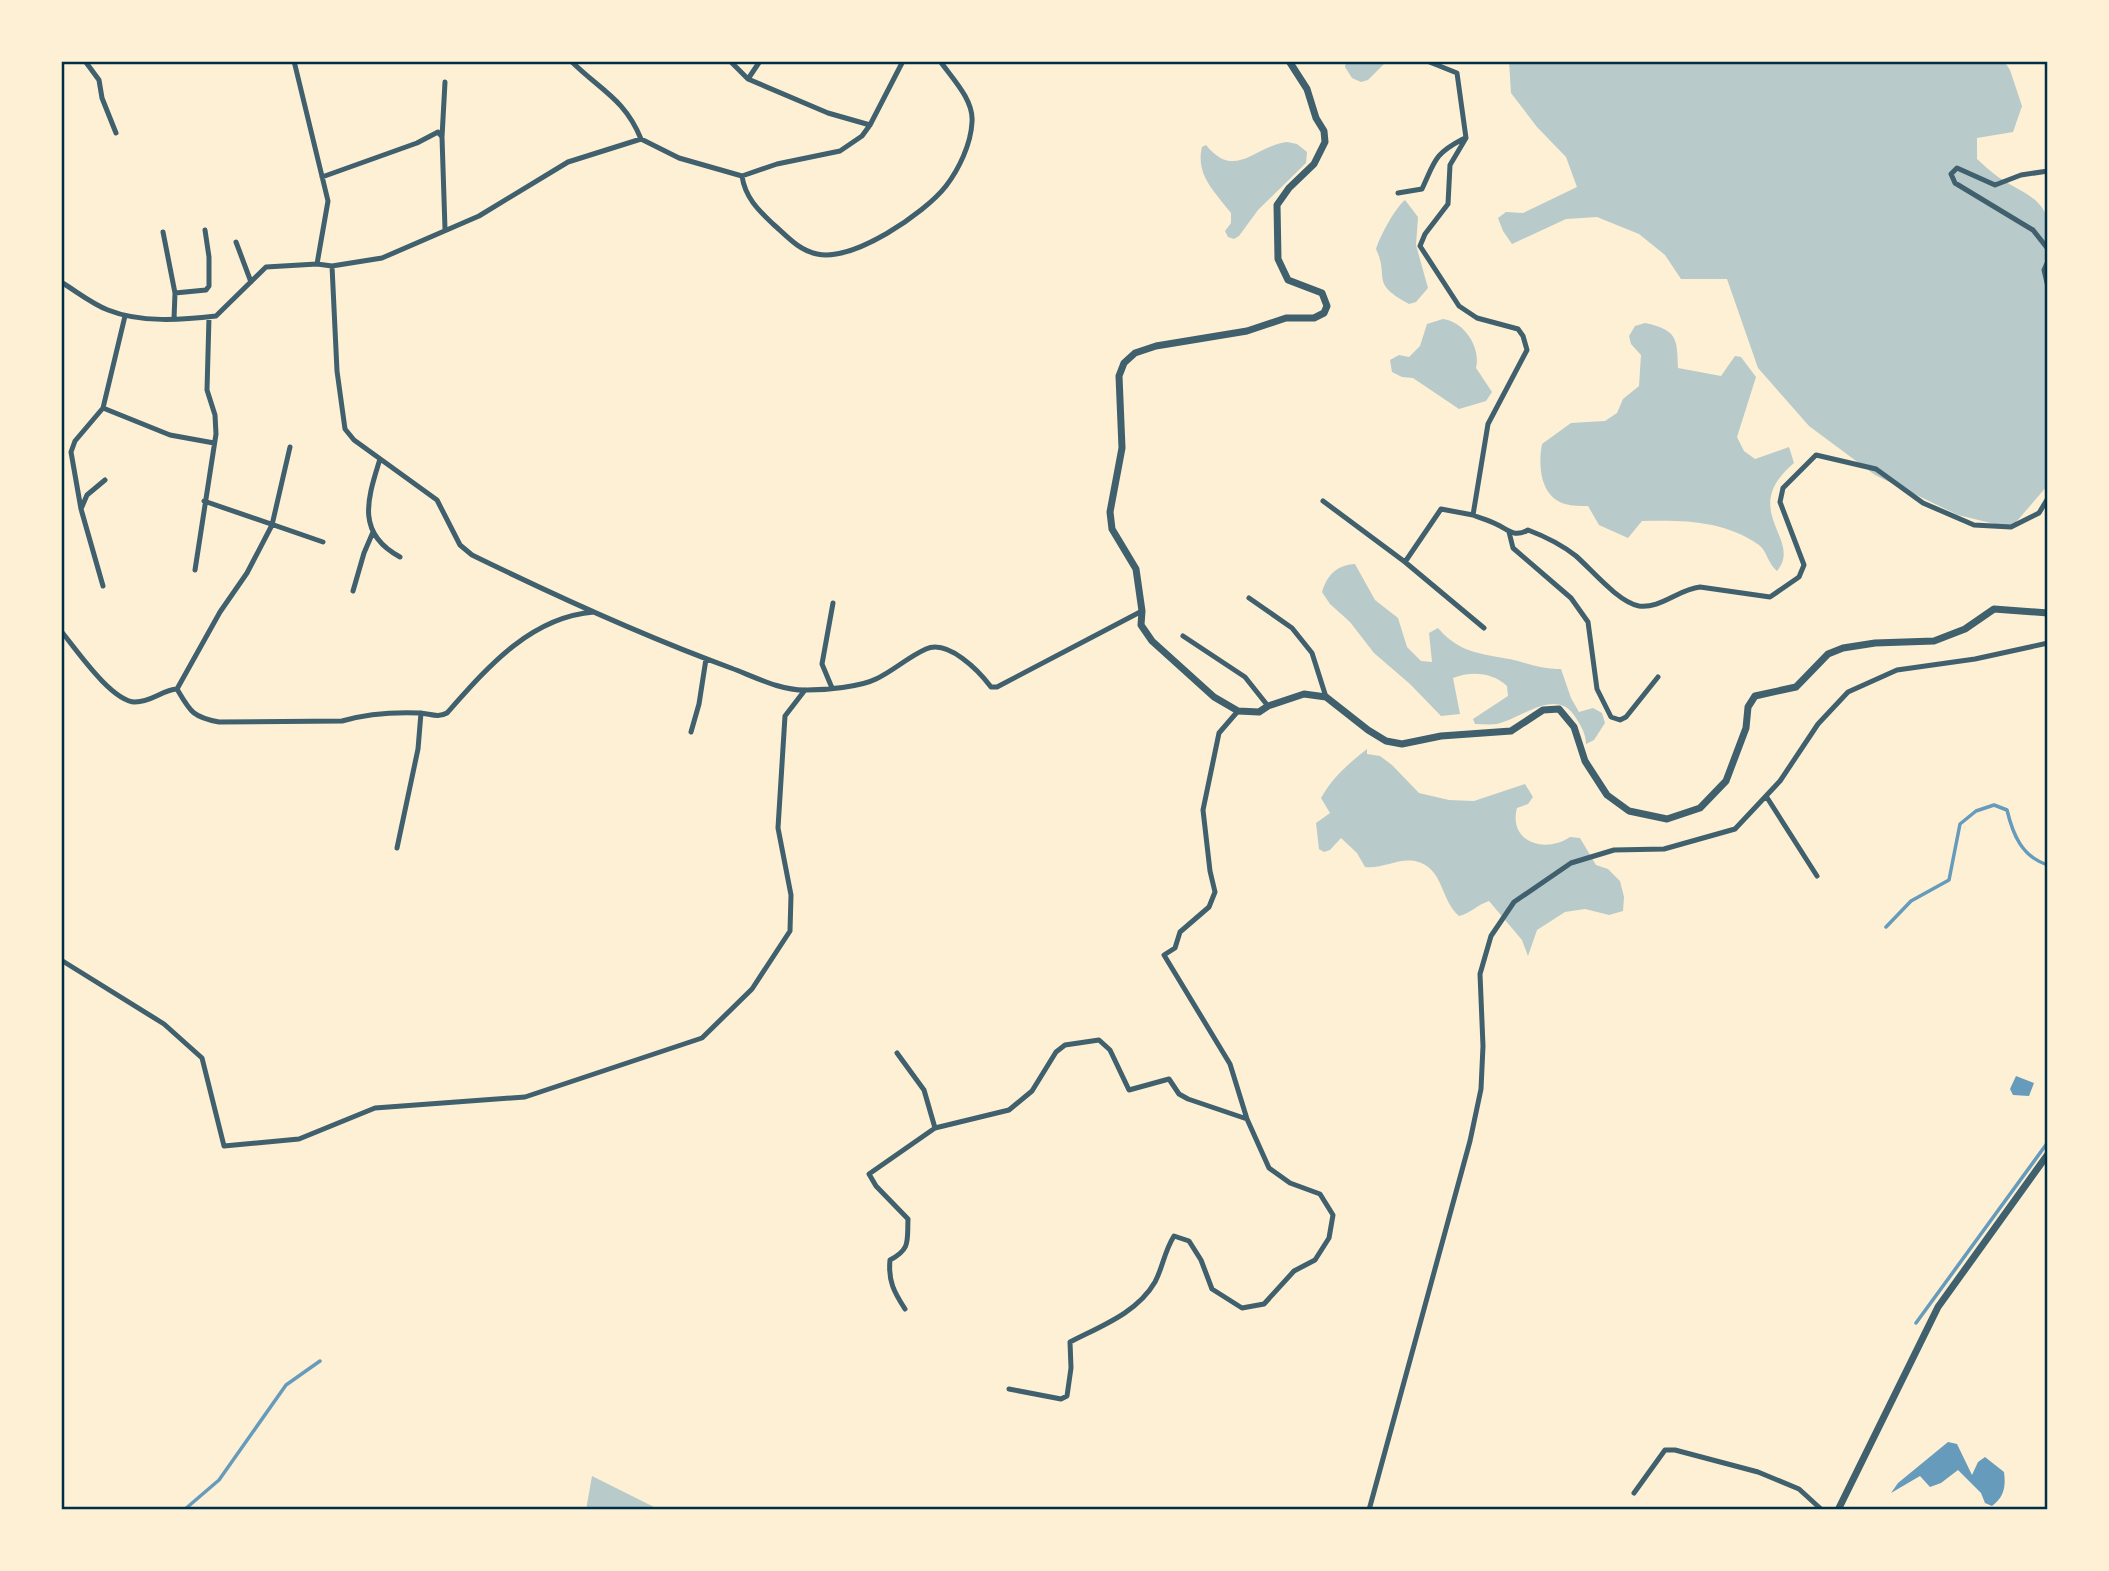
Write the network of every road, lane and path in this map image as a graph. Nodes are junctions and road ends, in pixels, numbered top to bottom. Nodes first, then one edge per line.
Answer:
1 (85, 61) edge
2 (294, 61) edge
3 (571, 61) edge
4 (730, 61) edge
5 (760, 61) edge
6 (904, 61) edge
7 (940, 61) edge
8 (1289, 61) edge
9 (1426, 61) edge
10 (748, 79) junction
11 (445, 82) dead end
12 (870, 125) junction
13 (116, 133) dead end
14 (442, 137) junction
15 (1466, 138) junction
16 (641, 139) junction
17 (2048, 171) edge
18 (742, 176) junction
19 (322, 177) junction
20 (1398, 193) dead end
21 (445, 229) junction
22 (205, 230) dead end
23 (163, 232) dead end
24 (236, 242) dead end
25 (2048, 249) edge
26 (2048, 261) edge
27 (317, 264) junction
28 (332, 266) junction
29 (61, 282) edge
30 (251, 282) junction
31 (2048, 287) edge
32 (175, 293) junction
33 (125, 316) junction
34 (209, 317) junction
35 (174, 319) junction
36 (103, 408) junction
37 (214, 443) junction
38 (289, 447) dead end
39 (71, 452) junction
40 (61, 456) edge
41 (380, 459) junction
42 (105, 480) dead end
43 (2048, 498) edge
44 (204, 501) junction
45 (1323, 501) dead end
46 (81, 509) junction
47 (1473, 515) junction
48 (272, 525) junction
49 (373, 532) junction
50 (1509, 532) junction
51 (323, 542) dead end
52 (400, 557) dead end
53 (1405, 562) junction
54 (195, 570) dead end
55 (103, 586) dead end
56 (353, 591) dead end
57 (1249, 598) dead end
58 (833, 603) dead end
59 (597, 611) junction
60 (1142, 611) junction
61 (2048, 613) edge
62 (1485, 628) dead end
63 (61, 631) edge
64 (1183, 636) dead end
65 (2048, 643) edge
66 (706, 659) junction
67 (1658, 677) dead end
68 (832, 688) junction
69 (177, 689) junction
70 (806, 690) junction
71 (1326, 697) junction
72 (1268, 706) junction
73 (1238, 711) junction
74 (421, 713) junction
75 (691, 732) dead end
76 (1766, 796) junction
77 (397, 848) dead end
78 (1818, 876) dead end
79 (61, 960) edge
80 (897, 1053) dead end
81 (1247, 1119) junction
82 (935, 1128) junction
83 (2048, 1154) edge
84 (905, 1309) dead end
85 (1009, 1389) dead end
86 (1634, 1493) dead end
87 (1369, 1510) edge
88 (1822, 1510) edge
89 (1838, 1510) edge

1 - 13 street
2 - 19 street
3 - 16 street
4 - 10 street
5 - 10 street
6 - 12 street
7 - 18 street
8 - 60 street
9 - 15 street
10 - 12 street
11 - 14 street
12 - 18 street
14 - 19 street
14 - 21 street
15 - 20 street
15 - 47 street
16 - 18 street
16 - 21 street
17 - 25 street
19 - 27 street
21 - 28 street
22 - 32 street
23 - 32 street
24 - 30 street
26 - 31 street
27 - 28 street
27 - 30 street
28 - 41 street
29 - 33 street
30 - 34 street
32 - 35 street
33 - 35 street
33 - 36 street
34 - 35 street
34 - 37 street
36 - 37 street
36 - 39 street
37 - 44 street
38 - 48 street
39 - 40 street
39 - 46 street
41 - 49 street
41 - 59 street
42 - 46 street
43 - 50 street
44 - 48 street
44 - 54 street
45 - 53 street
46 - 55 street
47 - 50 street
47 - 53 street
48 - 51 street
48 - 69 street
49 - 52 street
49 - 56 street
50 - 67 street
53 - 62 street
57 - 71 street
58 - 68 street
59 - 66 street
59 - 74 street
60 - 68 street
60 - 73 street
61 - 71 street
63 - 69 street
64 - 72 street
65 - 76 street
66 - 70 street
66 - 75 street
68 - 70 street
69 - 74 street
70 - 79 street
71 - 72 street
72 - 73 street
73 - 81 street
74 - 77 street
76 - 78 street
76 - 87 street
80 - 82 street
81 - 82 street
81 - 85 street
82 - 84 street
83 - 89 street
86 - 88 street

